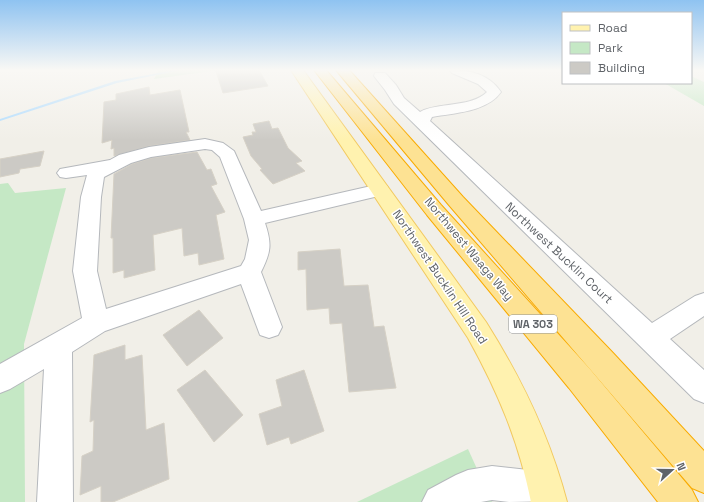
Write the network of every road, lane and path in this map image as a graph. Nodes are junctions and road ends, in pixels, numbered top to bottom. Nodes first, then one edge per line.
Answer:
1 (313, 93) edge
2 (339, 93) edge
3 (362, 93) edge
4 (393, 93) edge
5 (494, 93) edge
6 (424, 118) junction
7 (112, 165) junction
8 (66, 174) dead end
9 (380, 190) junction
10 (254, 219) junction
11 (249, 272) junction
12 (704, 303) edge
13 (96, 323) junction
14 (269, 326) dead end
15 (650, 338) junction
16 (59, 346) junction
17 (0, 379) edge
18 (626, 389) junction
19 (704, 389) edge
20 (704, 466) edge
21 (704, 476) edge
22 (548, 495) edge
23 (55, 502) edge
24 (440, 502) edge
25 (680, 502) edge

1 - 9 main road, Northwest Bucklin Hill Road
2 - 25 highway, Northwest Waaga Way / WA 303
3 - 18 highway, Northwest Waaga Way / WA 303
4 - 6 street, Northwest Bucklin Court
5 - 6 street
6 - 15 street, Northwest Bucklin Court
7 - 8 street
7 - 10 street
7 - 13 street
9 - 10 street
9 - 22 main road, Northwest Bucklin Hill Road
10 - 11 street
11 - 13 street
11 - 14 street
12 - 15 street
13 - 16 street
15 - 19 street, Northwest Bucklin Court
16 - 17 street
16 - 23 street
18 - 20 highway
18 - 21 highway, Northwest Waaga Way / WA 303
22 - 24 street

